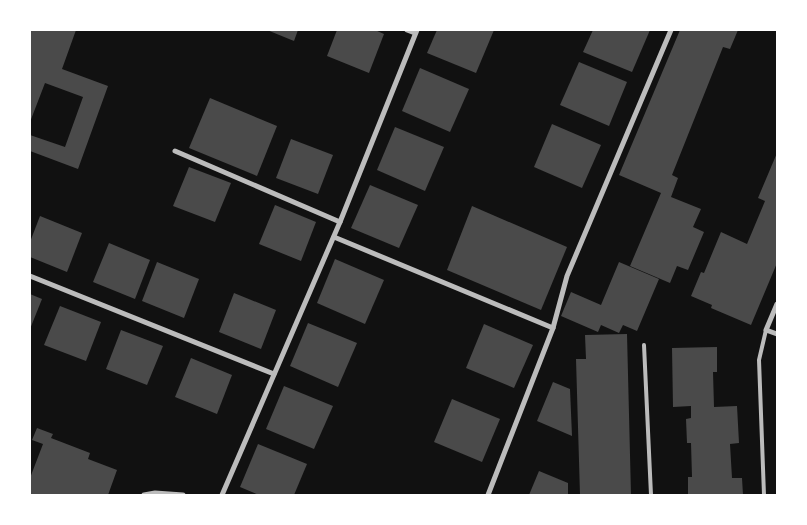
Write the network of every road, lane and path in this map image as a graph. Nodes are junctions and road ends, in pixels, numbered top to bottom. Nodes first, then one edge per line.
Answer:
1 (407, 30) edge
2 (671, 30) edge
3 (416, 32) edge
4 (175, 151) dead end
5 (340, 222) junction
6 (334, 237) junction
7 (30, 276) edge
8 (777, 304) edge
9 (553, 328) junction
10 (766, 330) junction
11 (777, 334) edge
12 (644, 345) dead end
13 (274, 374) junction
14 (144, 495) edge
15 (183, 495) edge
16 (222, 495) edge
17 (488, 495) edge
18 (652, 495) edge
19 (764, 495) edge

1 - 3 street
2 - 9 street
3 - 5 street
4 - 5 street
5 - 6 street
6 - 9 street
6 - 13 street
7 - 13 street
8 - 10 street
9 - 17 street
10 - 11 street
10 - 19 lane
12 - 18 lane
13 - 16 street
14 - 15 street

